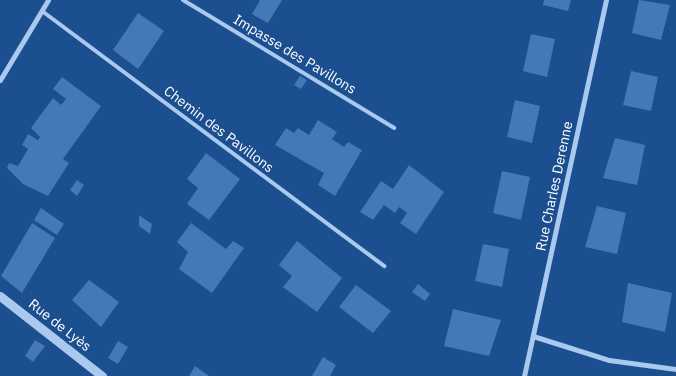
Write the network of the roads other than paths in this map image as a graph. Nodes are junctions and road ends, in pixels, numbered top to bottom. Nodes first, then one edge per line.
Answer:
1 (48, 0) edge
2 (183, 0) edge
3 (606, 0) edge
4 (42, 11) junction
5 (0, 80) edge
6 (394, 128) dead end
7 (384, 266) dead end
8 (0, 296) edge
9 (533, 336) junction
10 (676, 369) edge
11 (102, 376) edge
12 (524, 376) edge

1 - 4 street
2 - 6 lane, Impasse des Pavillons
3 - 9 street, Rue Charles Derenne
4 - 5 street
4 - 7 lane, Chemin des Pavillons
8 - 11 street, Rue de Lyès
9 - 10 street
9 - 12 street, Rue Charles Derenne

